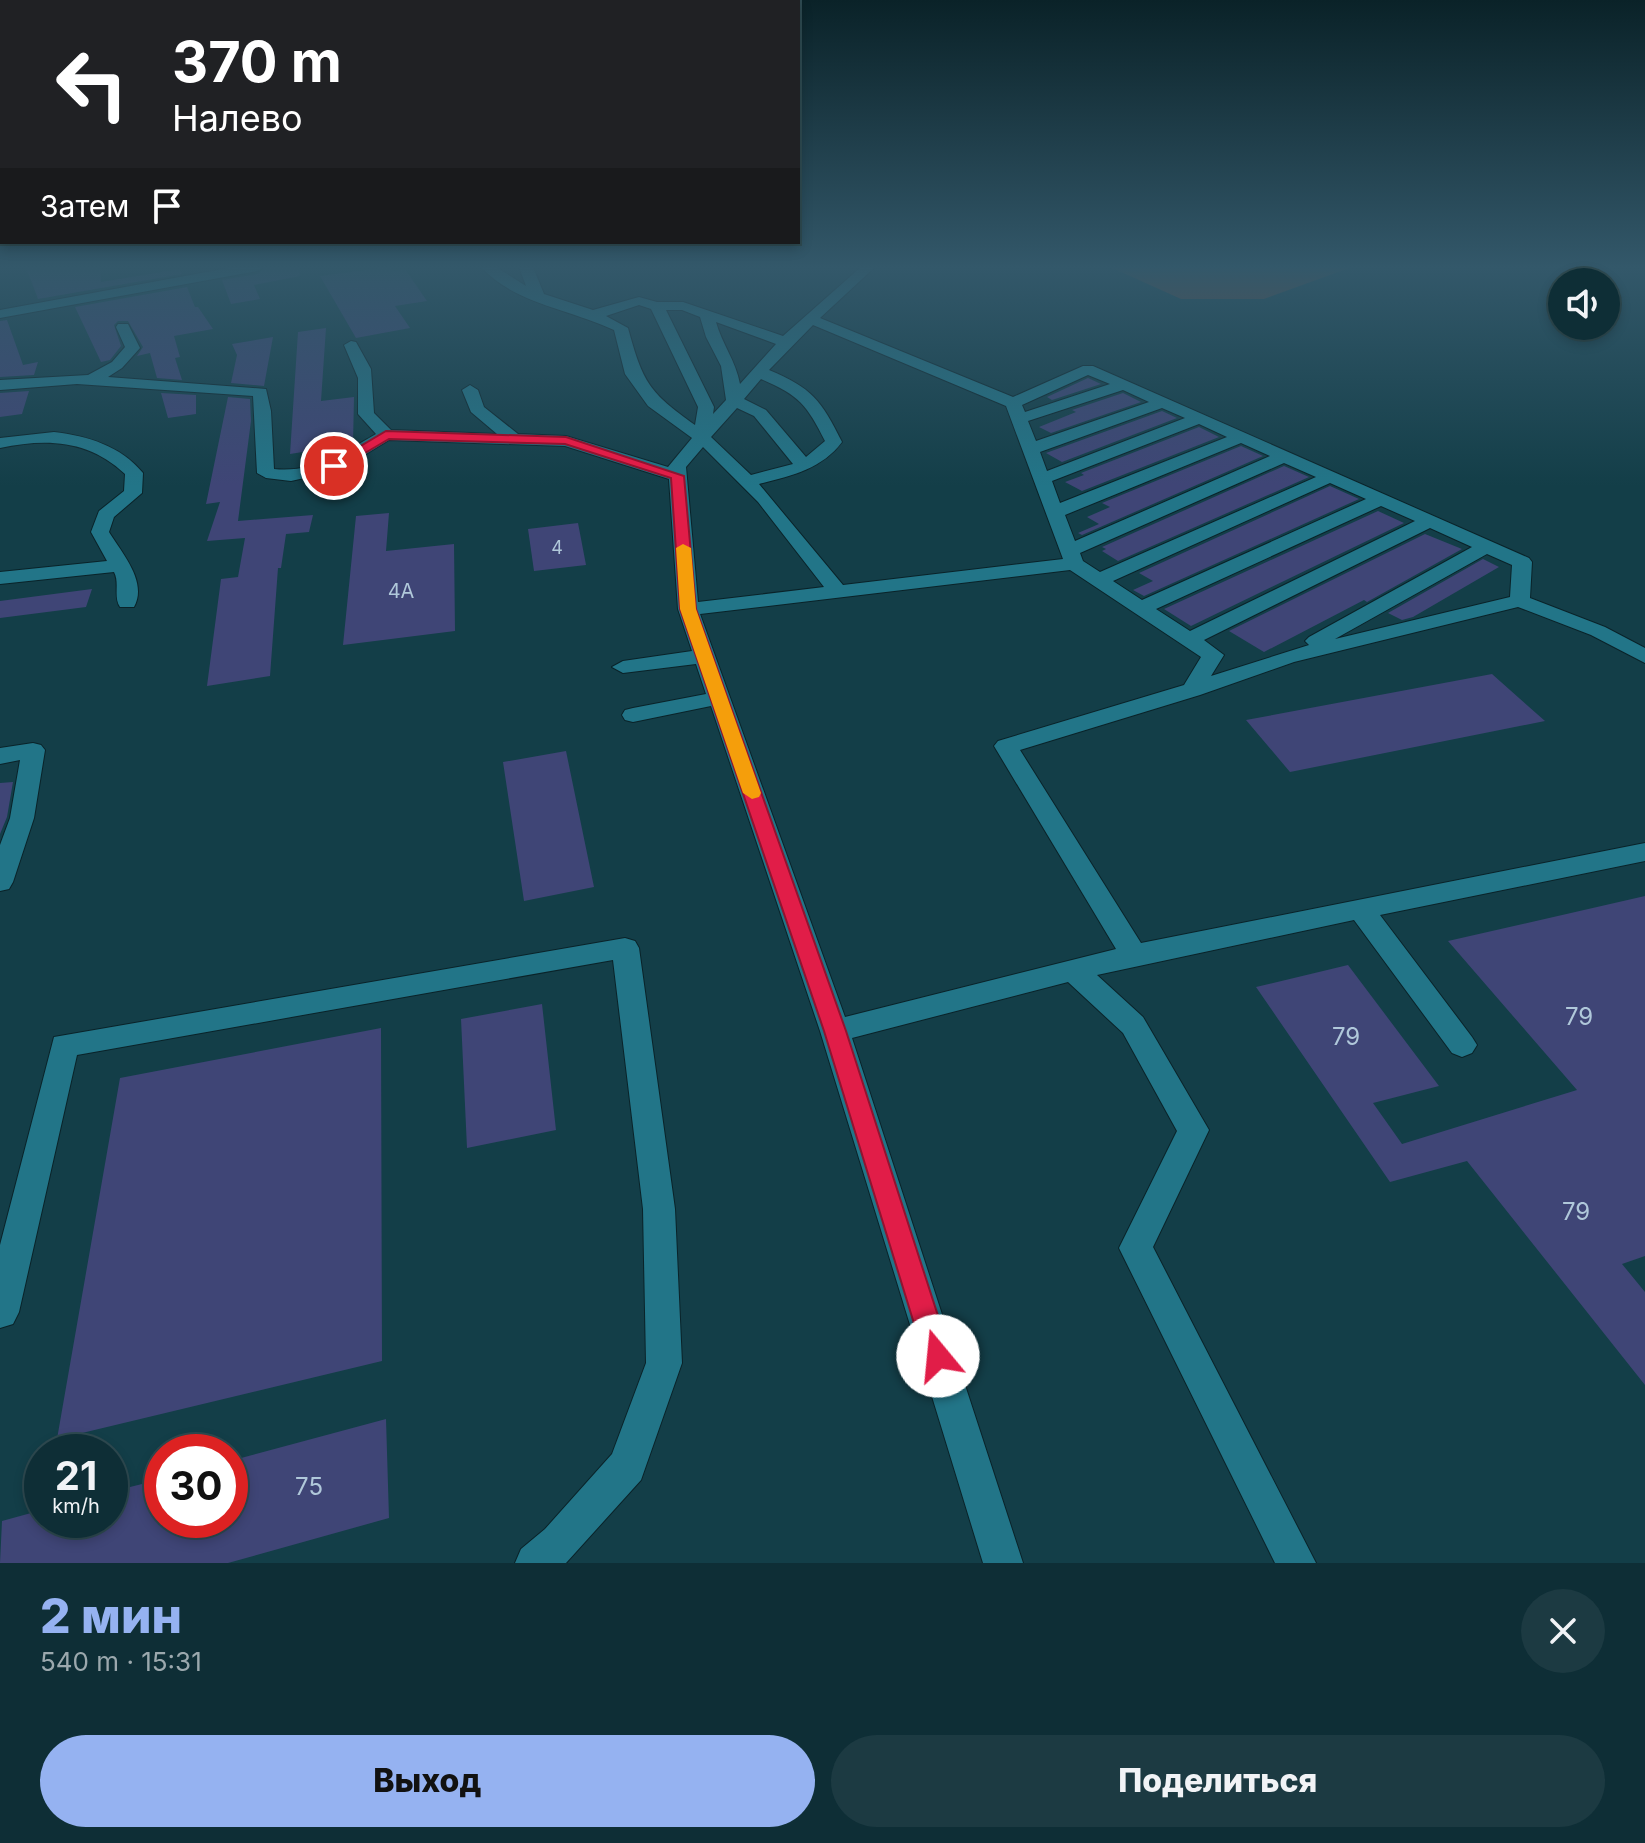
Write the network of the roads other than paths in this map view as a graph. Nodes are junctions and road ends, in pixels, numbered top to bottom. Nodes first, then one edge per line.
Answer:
1 (129, 340) edge
2 (624, 340) edge
3 (673, 340) edge
4 (715, 340) edge
5 (779, 340) edge
6 (787, 340) edge
7 (857, 340) edge
8 (785, 342) junction
9 (351, 345) dead end
10 (759, 372) junction
11 (91, 380) junction
12 (0, 385) edge
13 (1124, 385) junction
14 (470, 390) dead end
15 (734, 400) junction
16 (1164, 402) junction
17 (1016, 411) junction
18 (1200, 418) junction
19 (386, 435) junction
20 (702, 437) junction
21 (1242, 437) junction
22 (515, 440) junction
23 (0, 443) edge
24 (1031, 449) junction
25 (1285, 456) junction
26 (803, 465) junction
27 (678, 476) junction
28 (1330, 477) junction
29 (1042, 479) junction
30 (747, 481) junction
31 (1381, 499) junction
32 (1055, 512) junction
33 (1430, 521) junction
34 (1485, 547) junction
35 (1072, 557) junction
36 (120, 565) junction
37 (0, 578) edge
38 (1099, 580) junction
39 (838, 592) junction
40 (1520, 601) junction
41 (127, 603) dead end
42 (1141, 608) junction
43 (688, 609) junction
44 (1190, 639) junction
45 (1213, 655) junction
46 (705, 656) junction
47 (1287, 657) junction
48 (1645, 657) edge
49 (623, 667) dead end
50 (1192, 690) junction
51 (719, 698) junction
52 (633, 715) dead end
53 (0, 756) edge
54 (1645, 852) edge
55 (0, 882) edge
56 (1361, 910) junction
57 (1134, 955) junction
58 (1074, 971) junction
59 (835, 1031) junction
60 (1462, 1045) dead end
61 (1, 1312) edge
62 (535, 1563) edge
63 (1003, 1563) edge
64 (1296, 1563) edge

1 - 11 street
2 - 20 street
3 - 20 street
4 - 15 street
5 - 8 street
6 - 8 street
7 - 17 street
8 - 10 street
9 - 19 street
10 - 15 street
10 - 26 street
11 - 12 street
11 - 19 street
13 - 16 street
13 - 17 street
13 - 17 street
14 - 22 street
15 - 20 street
15 - 26 street
16 - 18 street
16 - 24 street
17 - 24 street
18 - 21 street
18 - 29 street
19 - 22 street
20 - 27 street
20 - 30 street
21 - 25 street
21 - 32 street
22 - 27 street
23 - 36 street
24 - 29 street
25 - 28 street
25 - 35 street
26 - 30 street
27 - 43 street
28 - 31 street
28 - 38 street
29 - 32 street
30 - 39 street
31 - 33 street
31 - 42 street
32 - 35 street
33 - 34 street
33 - 44 street
34 - 40 street
34 - 47 street
35 - 38 street
35 - 39 street
36 - 37 street
36 - 41 street
38 - 42 street
39 - 43 street
40 - 47 street
40 - 48 street
42 - 44 street
43 - 46 street
44 - 45 street
45 - 47 street
45 - 50 street
46 - 49 street
46 - 51 street
47 - 50 street
50 - 57 street
51 - 52 street
51 - 59 street
53 - 55 street
54 - 56 street
56 - 57 street
56 - 60 street
57 - 58 street
58 - 59 street
58 - 64 street
59 - 63 street
61 - 62 street

